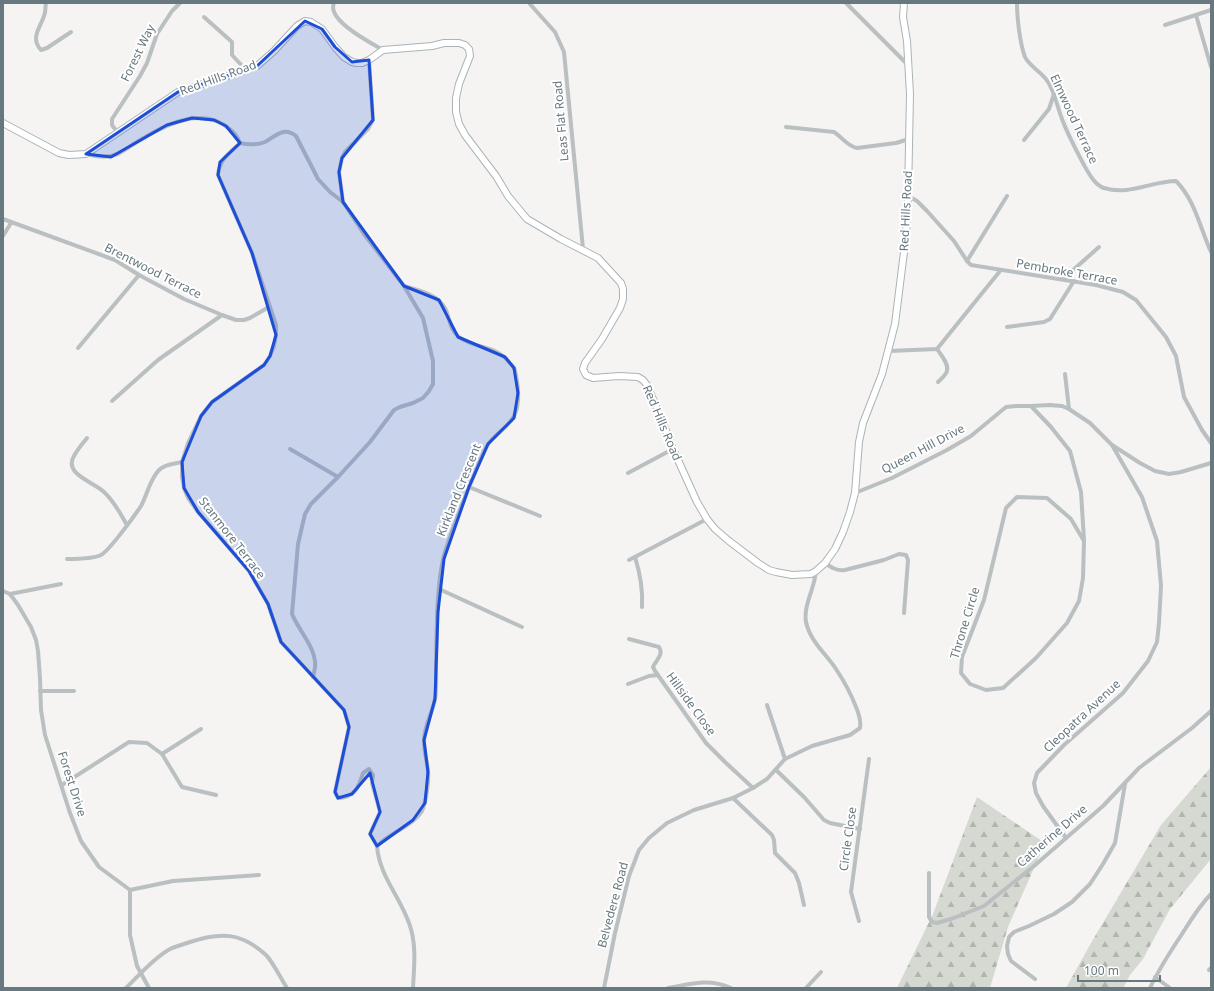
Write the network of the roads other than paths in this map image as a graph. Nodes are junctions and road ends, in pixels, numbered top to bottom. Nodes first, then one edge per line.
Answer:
1 (46, 3) edge
2 (180, 3) edge
3 (334, 3) edge
4 (529, 3) edge
5 (846, 3) edge
6 (904, 3) edge
7 (1017, 3) edge
8 (1211, 10) edge
9 (1196, 15) junction
10 (204, 16) dead end
11 (1165, 25) dead end
12 (71, 32) dead end
13 (383, 50) junction
14 (369, 60) junction
15 (909, 66) junction
16 (1211, 67) edge
17 (246, 70) junction
18 (1054, 94) junction
19 (3, 123) edge
20 (786, 127) dead end
21 (118, 133) junction
22 (909, 139) junction
23 (1024, 140) dead end
24 (240, 143) junction
25 (86, 154) junction
26 (908, 196) junction
27 (1007, 196) dead end
28 (343, 202) junction
29 (3, 219) edge
30 (11, 223) junction
31 (3, 236) edge
32 (1098, 247) dead end
33 (583, 249) junction
34 (1211, 252) edge
35 (967, 261) junction
36 (1000, 271) junction
37 (140, 275) junction
38 (1063, 279) junction
39 (1074, 281) junction
40 (404, 286) junction
41 (269, 307) junction
42 (222, 316) junction
43 (1007, 327) dead end
44 (78, 348) dead end
45 (937, 349) junction
46 (889, 351) junction
47 (1065, 374) dead end
48 (938, 382) dead end
49 (112, 401) dead end
50 (1031, 406) junction
51 (1069, 409) junction
52 (87, 438) dead end
53 (1211, 443) edge
54 (1112, 445) junction
55 (673, 448) junction
56 (290, 449) dead end
57 (182, 462) junction
58 (1211, 463) edge
59 (628, 473) dead end
60 (338, 477) junction
61 (469, 487) junction
62 (854, 493) junction
63 (540, 516) dead end
64 (707, 519) junction
65 (127, 525) junction
66 (1084, 541) junction
67 (635, 557) junction
68 (67, 560) dead end
69 (629, 560) dead end
70 (825, 563) junction
71 (816, 571) junction
72 (60, 584) dead end
73 (439, 589) junction
74 (3, 591) edge
75 (10, 594) junction
76 (642, 607) dead end
77 (904, 613) dead end
78 (522, 627) dead end
79 (628, 639) dead end
80 (658, 675) junction
81 (313, 677) junction
82 (628, 684) dead end
83 (40, 691) junction
84 (74, 692) dead end
85 (767, 705) dead end
86 (1211, 711) edge
87 (201, 729) dead end
88 (162, 754) junction
89 (784, 759) junction
90 (869, 759) dead end
91 (776, 770) junction
92 (1125, 783) junction
93 (62, 785) junction
94 (753, 788) junction
95 (216, 795) dead end
96 (733, 798) junction
97 (860, 828) junction
98 (1066, 838) junction
99 (377, 846) junction
100 (929, 874) dead end
101 (259, 875) dead end
102 (130, 890) junction
103 (1211, 894) edge
104 (804, 905) dead end
105 (859, 921) dead end
106 (821, 972) dead end
107 (141, 973) junction
108 (1155, 977) junction
109 (1035, 979) dead end
110 (126, 988) edge
111 (149, 988) edge
112 (287, 988) edge
113 (413, 988) edge
114 (604, 988) edge
115 (668, 988) edge
116 (731, 988) edge
117 (806, 988) edge
118 (1150, 988) edge
119 (1170, 988) edge

1 - 12 street
2 - 21 street, Forest Way
3 - 13 street
4 - 33 street, Leas Flat Road
5 - 15 street
6 - 15 main road, Red Hills Road
7 - 18 street, Elmwood Terrace
8 - 9 street
9 - 11 street
9 - 16 street
10 - 17 street
13 - 14 main road
13 - 33 main road, Red Hills Road
14 - 17 main road, Red Hills Road
14 - 28 street
15 - 22 main road, Red Hills Road
17 - 21 main road, Red Hills Road
18 - 23 street
18 - 34 street, Elmwood Terrace
19 - 25 main road
20 - 22 street
21 - 25 main road, Red Hills Road
22 - 26 main road, Red Hills Road
24 - 25 street
24 - 28 street
24 - 41 street, Stanmore Terrace
26 - 35 street
26 - 46 main road, Red Hills Road
27 - 35 street
28 - 40 street
29 - 30 street, Brentwood Terrace
30 - 31 street
30 - 37 street, Brentwood Terrace
32 - 38 street
33 - 55 main road, Red Hills Road
35 - 36 street, Pembroke Terrace
36 - 38 street, Pembroke Terrace
36 - 45 street
37 - 42 street, Brentwood Terrace
37 - 44 street
38 - 39 street, Pembroke Terrace
39 - 43 street
39 - 53 street, Pembroke Terrace
40 - 60 street
40 - 61 street, Kirkland Crescent
41 - 42 street, Brentwood Terrace
41 - 57 street, Stanmore Terrace
42 - 49 street
45 - 46 street
45 - 48 street
46 - 62 main road, Red Hills Road
47 - 51 street
50 - 51 street, Queen Hill Drive
50 - 62 street, Queen Hill Drive
50 - 66 street, Throne Circle
51 - 54 street, Queen Hill Drive
52 - 65 street
54 - 58 street, Queen Hill Drive
54 - 98 street, Cleopatra Avenue
55 - 59 street
55 - 64 main road, Red Hills Road
56 - 60 street
57 - 65 street
57 - 81 street, Stanmore Terrace
60 - 81 street
61 - 63 street
61 - 73 street, Kirkland Crescent
62 - 70 main road, Red Hills Road
64 - 67 street
64 - 71 main road, Red Hills Road
65 - 68 street
66 - 66 street, Throne Circle
67 - 69 street
67 - 76 street
70 - 71 main road, Red Hills Road
70 - 77 street
71 - 89 street, Belvedere Road
72 - 75 street
73 - 78 street
73 - 99 street, Kirkland Crescent
74 - 75 street
75 - 83 street, Forest Drive
79 - 80 street, Hillside Close
80 - 82 street
80 - 94 street, Hillside Close
81 - 99 street, Stanmore Terrace
83 - 84 street
83 - 93 street, Forest Drive
85 - 89 street
86 - 92 street, Catherine Drive
87 - 88 street
88 - 93 street
88 - 95 street
89 - 91 street, Belvedere Road
90 - 97 street, Circle Close
91 - 94 street, Belvedere Road
91 - 97 street
92 - 98 street, Catherine Drive
92 - 109 street
93 - 102 street, Forest Drive
94 - 96 street, Belvedere Road
96 - 104 street
96 - 114 street, Belvedere Road
97 - 105 street, Circle Close
98 - 100 street, Catherine Drive
99 - 113 street
101 - 102 street
102 - 107 street
103 - 108 street
106 - 117 street
107 - 110 street
107 - 111 street
107 - 112 street
108 - 118 street
108 - 119 street
115 - 116 street

